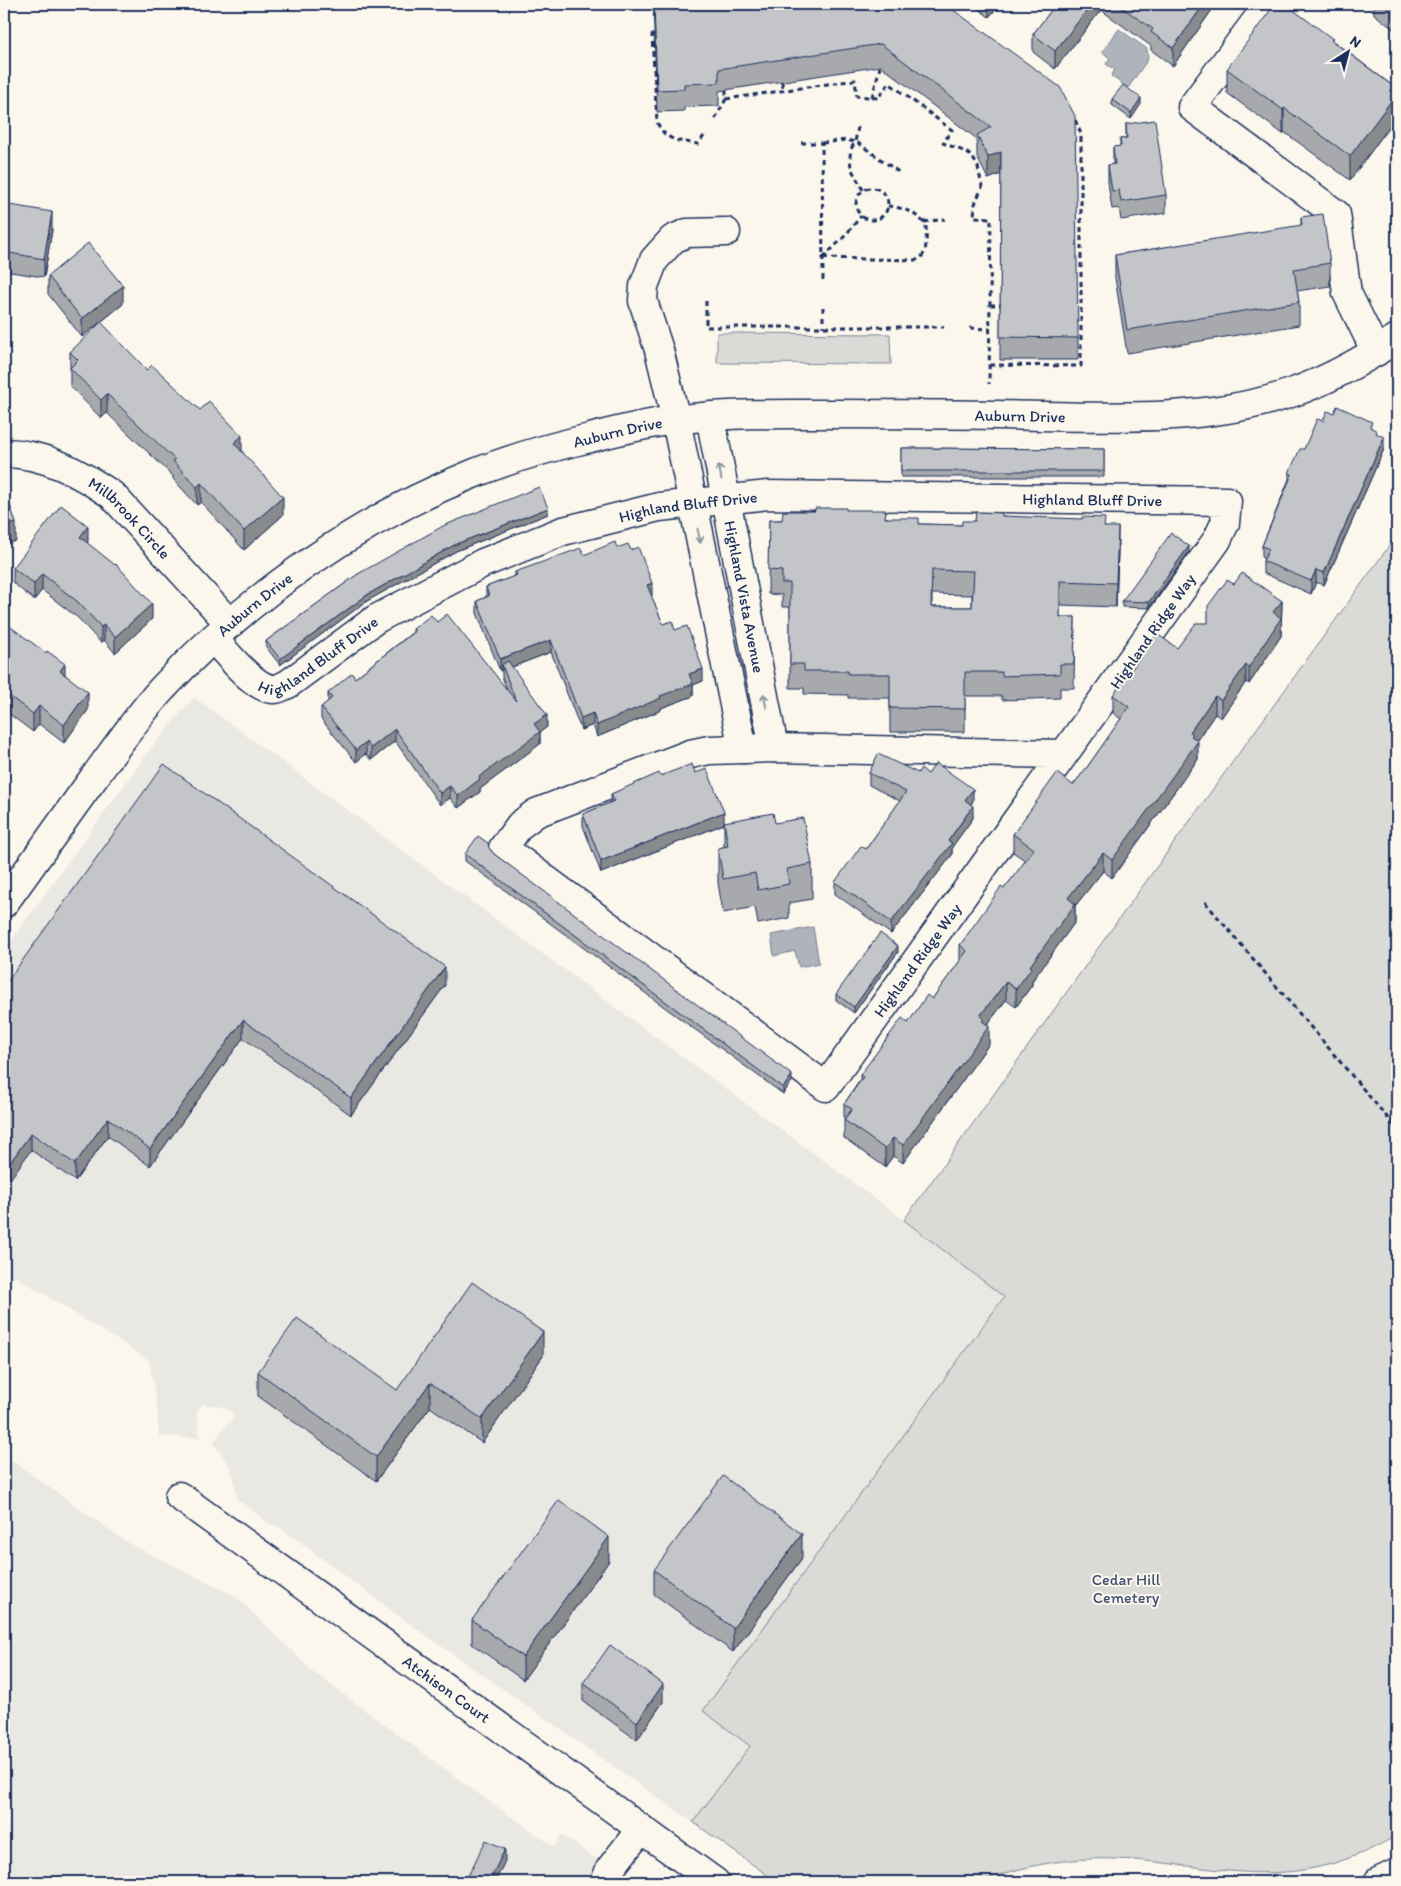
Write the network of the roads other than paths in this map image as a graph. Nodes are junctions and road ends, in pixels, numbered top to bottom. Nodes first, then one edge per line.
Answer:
1 (1269, 4) edge
2 (726, 232) dead end
3 (1387, 345) edge
4 (710, 416) junction
5 (676, 420) junction
6 (4, 452) edge
7 (725, 498) junction
8 (1227, 501) joint
9 (692, 502) junction
10 (222, 632) junction
11 (774, 748) junction
12 (743, 749) junction
13 (1064, 754) junction
14 (4, 903) edge
15 (179, 1496) dead end
16 (641, 1829) junction
17 (1397, 1873) edge
18 (605, 1882) edge
19 (715, 1882) edge
20 (1378, 1882) edge

1 - 3 street
2 - 5 street, Highland Vista Avenue
3 - 4 street, Auburn Drive
4 - 5 street, Auburn Drive
7 -> 4 street, Highland Vista Avenue
5 - 9 street, Highland Vista Avenue
5 - 10 street, Auburn Drive
6 - 10 street, Millbrook Circle
7 - 8 street, Highland Bluff Drive
7 - 9 street, Highland Bluff Drive
11 -> 7 street, Highland Vista Avenue
8 - 13 street, Highland Ridge Way
9 - 10 street, Highland Bluff Drive
9 -> 12 street, Highland Vista Avenue
10 - 14 street, Auburn Drive
11 - 12 street
11 - 13 street
12 - 13 street, Highland Ridge Way
15 - 16 street, Atchison Court
16 - 18 street
16 - 19 street, Atchison Court
17 - 20 street

